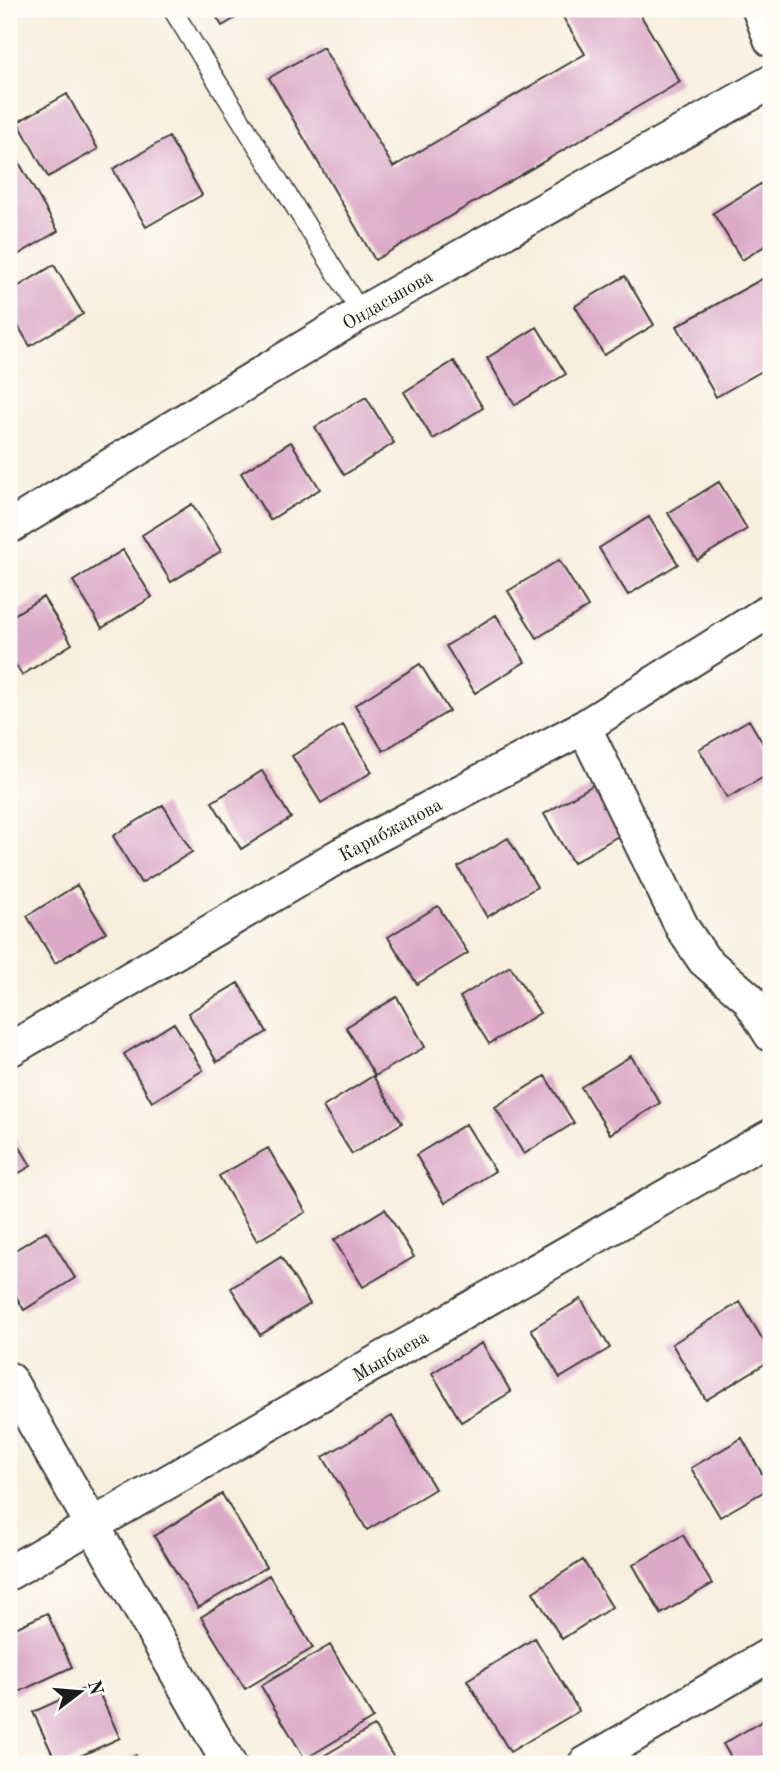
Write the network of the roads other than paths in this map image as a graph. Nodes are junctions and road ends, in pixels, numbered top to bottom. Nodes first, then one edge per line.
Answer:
1 (172, 9) edge
2 (759, 9) edge
3 (771, 40) edge
4 (771, 82) edge
5 (361, 313) junction
6 (9, 527) edge
7 (771, 610) edge
8 (584, 727) junction
9 (771, 1035) edge
10 (9, 1050) edge
11 (771, 1136) edge
12 (9, 1378) edge
13 (94, 1525) junction
14 (9, 1573) edge
15 (771, 1654) edge
16 (229, 1764) edge
17 (585, 1764) edge

1 - 5 lane
2 - 3 street
4 - 5 street, Ондасынова
5 - 6 street, Ондасынова
7 - 8 street, Карибжанова
8 - 9 street
8 - 10 street, Карибжанова
11 - 13 street, Мынбаева
12 - 13 street
13 - 14 street, Мынбаева
13 - 16 street
15 - 17 street

